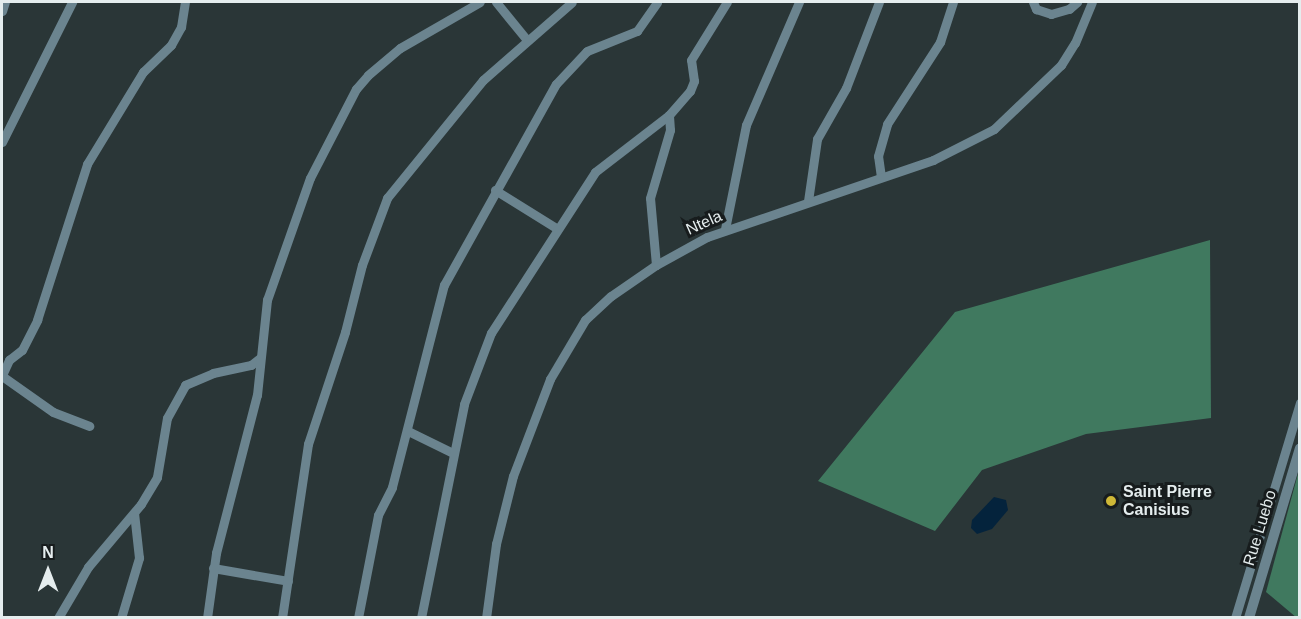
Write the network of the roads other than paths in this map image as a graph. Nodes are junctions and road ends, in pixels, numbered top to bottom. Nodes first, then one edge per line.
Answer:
1 (5, 2) edge
2 (72, 2) edge
3 (185, 2) edge
4 (480, 2) edge
5 (496, 2) edge
6 (572, 2) edge
7 (657, 2) edge
8 (727, 2) edge
9 (799, 2) edge
10 (879, 2) edge
11 (953, 2) edge
12 (1033, 2) edge
13 (1077, 2) edge
14 (1092, 2) edge
15 (2, 11) edge
16 (527, 40) junction
17 (669, 115) junction
18 (2, 142) edge
19 (881, 177) junction
20 (495, 190) junction
21 (808, 201) junction
22 (556, 228) junction
23 (726, 229) junction
24 (656, 265) junction
25 (260, 358) junction
26 (2, 375) edge
27 (1299, 404) edge
28 (89, 426) dead end
29 (408, 431) junction
30 (1299, 448) edge
31 (453, 453) junction
32 (134, 513) junction
33 (213, 568) junction
34 (288, 581) junction
35 (58, 618) edge
36 (121, 618) edge
37 (207, 618) edge
38 (282, 618) edge
39 (358, 618) edge
40 (421, 618) edge
41 (486, 618) edge
42 (1235, 618) edge
43 (1249, 618) edge

1 - 15 street
2 - 18 street
3 - 26 street
4 - 25 street
5 - 16 street
6 - 16 street
7 - 20 street
8 - 17 street
9 - 23 street
10 - 21 street
11 - 19 street
12 - 13 street
14 - 19 street, Ntela
16 - 34 street
17 - 22 street
17 - 24 street
19 - 21 street, Ntela
20 - 22 street
20 - 29 street
21 - 23 street, Ntela
22 - 31 street
23 - 24 street, Ntela
24 - 41 street, Ntela
25 - 32 street
25 - 33 street
26 - 28 street
27 - 42 street
29 - 31 street
29 - 39 street
30 - 43 street, Rue Luebo
31 - 40 street
32 - 35 street
32 - 36 street
33 - 34 street
33 - 37 street
34 - 38 street

